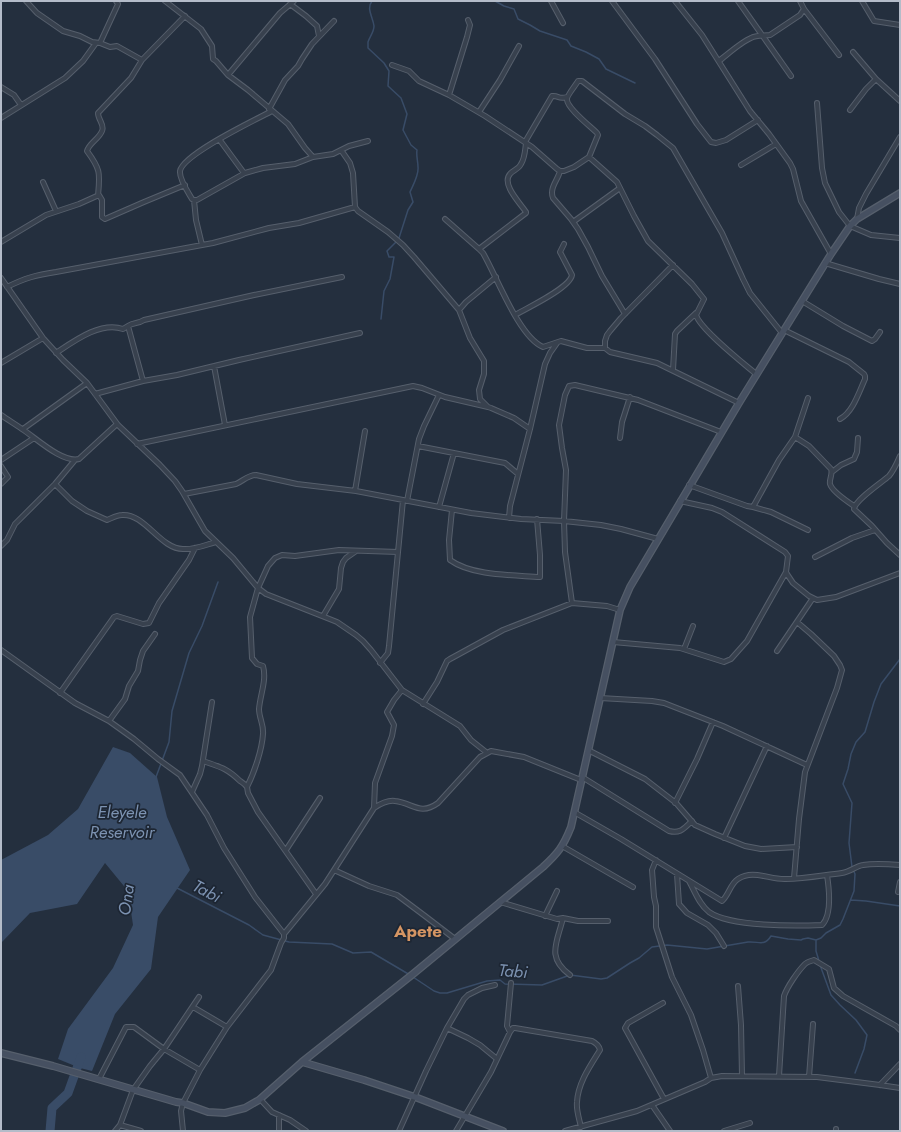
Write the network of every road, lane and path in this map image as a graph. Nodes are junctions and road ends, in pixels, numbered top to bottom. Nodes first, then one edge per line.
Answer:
1 (26, 1) edge
2 (116, 1) edge
3 (165, 1) edge
4 (551, 1) edge
5 (612, 1) edge
6 (675, 1) edge
7 (738, 1) edge
8 (800, 1) edge
9 (862, 1) edge
10 (292, 2) edge
11 (804, 9) junction
12 (185, 16) junction
13 (468, 20) dead end
14 (334, 21) dead end
15 (563, 23) dead end
16 (900, 25) edge
17 (319, 36) junction
18 (762, 36) junction
19 (98, 43) junction
20 (519, 46) dead end
21 (853, 52) dead end
22 (839, 55) dead end
23 (142, 60) junction
24 (718, 61) junction
25 (392, 65) dead end
26 (228, 75) junction
27 (791, 76) dead end
28 (876, 79) junction
29 (1, 87) edge
30 (449, 95) junction
31 (568, 97) junction
32 (900, 102) edge
33 (817, 103) dead end
34 (21, 105) junction
35 (270, 110) junction
36 (850, 110) dead end
37 (479, 112) junction
38 (1, 118) edge
39 (758, 120) junction
40 (900, 136) edge
41 (219, 139) junction
42 (368, 141) dead end
43 (525, 142) junction
44 (776, 144) junction
45 (341, 150) junction
46 (313, 157) junction
47 (589, 157) junction
48 (741, 165) dead end
49 (560, 171) junction
50 (244, 173) junction
51 (43, 182) dead end
52 (185, 185) junction
53 (620, 188) junction
54 (900, 193) edge
55 (98, 196) junction
56 (194, 200) junction
57 (356, 207) junction
58 (56, 211) junction
59 (445, 219) dead end
60 (857, 219) junction
61 (573, 222) junction
62 (850, 226) junction
63 (900, 238) edge
64 (1, 242) edge
65 (564, 244) dead end
66 (202, 245) junction
67 (479, 249) junction
68 (831, 254) junction
69 (825, 263) junction
70 (674, 265) junction
71 (342, 277) dead end
72 (496, 277) junction
73 (2, 280) edge
74 (900, 284) edge
75 (7, 287) junction
76 (802, 301) junction
77 (459, 310) junction
78 (698, 311) junction
79 (624, 314) junction
80 (515, 315) junction
81 (128, 326) junction
82 (783, 331) junction
83 (880, 332) dead end
84 (360, 333) dead end
85 (43, 338) junction
86 (557, 342) junction
87 (605, 348) junction
88 (56, 353) junction
89 (1, 363) edge
90 (214, 366) junction
91 (673, 370) junction
92 (756, 374) junction
93 (143, 381) junction
94 (86, 383) junction
95 (95, 394) junction
96 (439, 395) junction
97 (630, 398) junction
98 (808, 398) dead end
99 (739, 403) junction
100 (488, 407) junction
101 (1, 415) edge
102 (840, 419) dead end
103 (116, 424) junction
104 (225, 425) junction
105 (23, 429) junction
106 (530, 429) junction
107 (365, 430) dead end
108 (721, 432) junction
109 (795, 437) junction
110 (34, 438) junction
111 (620, 438) dead end
112 (858, 438) dead end
113 (138, 444) junction
114 (418, 446) junction
115 (454, 453) junction
116 (900, 456) edge
117 (2, 459) edge
118 (75, 460) junction
119 (1, 465) edge
120 (832, 472) junction
121 (518, 474) junction
122 (1, 484) edge
123 (55, 484) junction
124 (689, 486) junction
125 (354, 491) junction
126 (184, 494) junction
127 (405, 501) junction
128 (680, 501) junction
129 (854, 506) junction
130 (439, 507) junction
131 (753, 507) junction
132 (452, 510) junction
133 (508, 518) junction
134 (537, 519) junction
135 (564, 520) junction
136 (808, 530) dead end
137 (875, 530) junction
138 (658, 539) junction
139 (216, 542) junction
140 (1, 546) edge
141 (195, 548) junction
142 (356, 551) junction
143 (398, 552) junction
144 (900, 555) edge
145 (815, 557) dead end
146 (786, 572) junction
147 (900, 573) edge
148 (258, 588) junction
149 (813, 598) junction
150 (572, 603) junction
151 (620, 610) junction
152 (323, 616) junction
153 (797, 622) junction
154 (693, 626) dead end
155 (155, 634) dead end
156 (613, 642) junction
157 (684, 649) junction
158 (1, 650) edge
159 (777, 651) dead end
160 (380, 662) junction
161 (402, 690) junction
162 (60, 693) junction
163 (600, 698) junction
164 (212, 702) dead end
165 (423, 704) junction
166 (109, 722) junction
167 (713, 722) junction
168 (767, 746) junction
169 (588, 750) junction
170 (486, 752) junction
171 (203, 761) junction
172 (807, 765) junction
173 (582, 778) junction
174 (247, 787) junction
175 (192, 792) junction
176 (320, 798) dead end
177 (675, 802) junction
178 (374, 808) junction
179 (574, 812) junction
180 (692, 821) junction
181 (724, 838) junction
182 (562, 846) junction
183 (797, 847) junction
184 (286, 850) junction
185 (656, 860) junction
186 (900, 865) edge
187 (334, 870) junction
188 (677, 874) junction
189 (827, 875) junction
190 (794, 878) junction
191 (689, 881) junction
192 (900, 882) edge
193 (633, 887) dead end
194 (557, 891) dead end
195 (898, 892) dead end
196 (316, 894) junction
197 (500, 902) junction
198 (545, 916) junction
199 (563, 918) junction
200 (608, 921) dead end
201 (284, 936) junction
202 (455, 939) junction
203 (724, 946) dead end
204 (570, 975) dead end
205 (511, 984) dead end
206 (495, 986) dead end
207 (738, 986) dead end
208 (199, 997) dead end
209 (663, 1003) dead end
210 (193, 1007) junction
211 (813, 1024) dead end
212 (227, 1027) junction
213 (447, 1028) junction
214 (900, 1030) edge
215 (510, 1032) junction
216 (164, 1049) junction
217 (1, 1053) edge
218 (497, 1059) junction
219 (302, 1062) junction
220 (900, 1064) edge
221 (200, 1070) junction
222 (742, 1076) junction
223 (779, 1076) junction
224 (809, 1077) junction
225 (711, 1078) junction
226 (99, 1080) junction
227 (880, 1085) junction
228 (900, 1088) edge
229 (133, 1090) junction
230 (415, 1097) junction
231 (260, 1099) junction
232 (664, 1099) junction
233 (183, 1103) junction
234 (652, 1105) junction
235 (279, 1115) junction
236 (465, 1116) junction
237 (750, 1123) dead end
238 (120, 1125) junction
239 (580, 1126) junction
240 (115, 1131) edge
241 (141, 1131) edge
242 (183, 1131) edge
243 (279, 1131) edge
244 (306, 1131) edge
245 (399, 1131) edge
246 (456, 1131) edge
247 (503, 1131) edge
248 (565, 1131) edge
249 (670, 1131) edge
250 (724, 1131) edge

1 - 19 street
2 - 19 street
3 - 12 street
4 - 15 street
5 - 39 street
6 - 24 street
7 - 18 street
8 - 11 street
9 - 16 street
10 - 17 street
10 - 26 street
11 - 18 street
11 - 22 street
12 - 23 street
12 - 26 street
13 - 30 street
14 - 17 street
17 - 35 street
18 - 24 street
18 - 27 street
19 - 23 street
19 - 34 street
20 - 37 street
21 - 28 street
23 - 55 street
24 - 39 street
25 - 30 street
26 - 35 street
28 - 32 street
28 - 36 street
29 - 34 street
30 - 37 street
31 - 43 street
31 - 47 street
31 - 82 street
33 - 62 street
34 - 38 street
35 - 41 street
35 - 46 street
37 - 43 street
39 - 44 street
40 - 60 street
41 - 50 street
41 - 52 street
42 - 45 street
43 - 49 street
43 - 67 street
44 - 48 street
44 - 68 street
45 - 46 street
45 - 57 street
46 - 50 street
47 - 49 street
47 - 53 street
49 - 61 street
50 - 56 street
51 - 58 street
52 - 55 street
52 - 56 street
53 - 61 street
53 - 70 street
54 - 60 main road
55 - 58 street
56 - 66 street
57 - 66 street
57 - 77 street
58 - 64 street
59 - 67 street
60 - 62 main road
61 - 79 street
62 - 63 street
62 - 68 main road
65 - 80 street
66 - 75 street
67 - 72 street
68 - 69 main road
69 - 74 street
69 - 76 main road
70 - 78 street
70 - 79 street
71 - 81 street
72 - 77 street
72 - 80 street
73 - 75 street
75 - 85 street
76 - 82 main road
76 - 83 street
77 - 100 street
78 - 91 street
78 - 92 street
79 - 87 street
80 - 86 street
81 - 88 street
81 - 93 street
82 - 92 main road
82 - 102 street
84 - 90 street
85 - 88 street
85 - 89 street
86 - 87 street
86 - 106 street
87 - 91 street
88 - 94 street
90 - 93 street
90 - 104 street
91 - 99 street
92 - 99 main road
93 - 95 street
94 - 95 street
94 - 105 street
95 - 103 street
96 - 100 street
96 - 104 street
96 - 114 street
97 - 108 street
97 - 111 street
97 - 135 street
98 - 109 street
99 - 108 main road
100 - 106 street
101 - 105 street
103 - 113 street
103 - 118 street
104 - 113 street
105 - 110 street
106 - 121 street
107 - 125 street
108 - 124 main road
109 - 120 street
109 - 131 street
110 - 117 street
110 - 118 street
112 - 120 street
113 - 126 street
114 - 115 street
114 - 127 street
115 - 121 street
115 - 130 street
116 - 129 street
117 - 119 street
118 - 123 street
119 - 122 street
120 - 129 street
121 - 133 street
123 - 140 street
123 - 141 street
124 - 128 main road
124 - 131 street
125 - 126 street
125 - 127 street
126 - 139 street
127 - 130 street
127 - 143 street
128 - 138 main road
128 - 146 street
129 - 137 street
130 - 132 street
131 - 136 street
132 - 133 street
132 - 134 street
133 - 134 street
134 - 135 street
135 - 138 street
135 - 150 street
137 - 144 street
137 - 145 street
138 - 151 main road
139 - 141 street
139 - 148 street
141 - 162 street
142 - 143 street
142 - 148 street
142 - 152 street
143 - 160 street
146 - 149 street
146 - 157 street
147 - 149 street
148 - 152 street
148 - 174 street
149 - 153 street
150 - 151 street
150 - 165 street
151 - 156 main road
152 - 160 street
153 - 159 street
153 - 172 street
154 - 157 street
155 - 166 street
156 - 157 street
156 - 163 main road
158 - 162 street
160 - 161 street
161 - 165 street
161 - 178 street
162 - 166 street
163 - 167 street
163 - 169 main road
164 - 171 street
165 - 170 street
166 - 175 street
167 - 168 street
167 - 177 street
168 - 172 street
168 - 181 street
169 - 173 main road
169 - 177 street
170 - 173 street
170 - 178 street
171 - 174 street
171 - 175 street
172 - 183 street
173 - 179 main road
173 - 180 street
174 - 184 street
175 - 201 street
176 - 184 street
177 - 180 street
178 - 187 street
179 - 182 main road
179 - 185 street
180 - 181 street
181 - 183 street
182 - 193 street
182 - 197 main road
183 - 190 street
184 - 196 street
185 - 188 street
185 - 225 street
186 - 189 street
187 - 196 street
187 - 202 street
188 - 191 street
188 - 203 street
189 - 190 street
189 - 191 street
190 - 191 street
192 - 195 street
194 - 198 street
196 - 201 street
197 - 198 street
197 - 202 main road
198 - 199 street
199 - 200 street
199 - 204 street
201 - 212 street
202 - 219 main road
205 - 215 street
206 - 213 street
207 - 222 street
208 - 210 street
209 - 232 street
210 - 212 street
210 - 216 street
211 - 224 street
212 - 221 street
213 - 218 street
213 - 230 street
214 - 223 street
215 - 218 street
215 - 239 street
216 - 221 street
216 - 226 street
216 - 229 street
217 - 226 main road
218 - 236 street
219 - 230 main road
219 - 231 main road
220 - 227 street
221 - 233 street
222 - 223 street
222 - 225 street
223 - 224 street
224 - 227 street
225 - 232 street
226 - 229 main road
227 - 228 street
229 - 233 main road
229 - 238 street
230 - 236 main road
230 - 245 street
231 - 233 main road
231 - 235 street
232 - 234 street
233 - 242 street
234 - 239 street
234 - 249 street
235 - 243 street
235 - 244 street
236 - 246 street
236 - 247 main road
237 - 250 street
238 - 240 street
238 - 241 street
239 - 248 street

